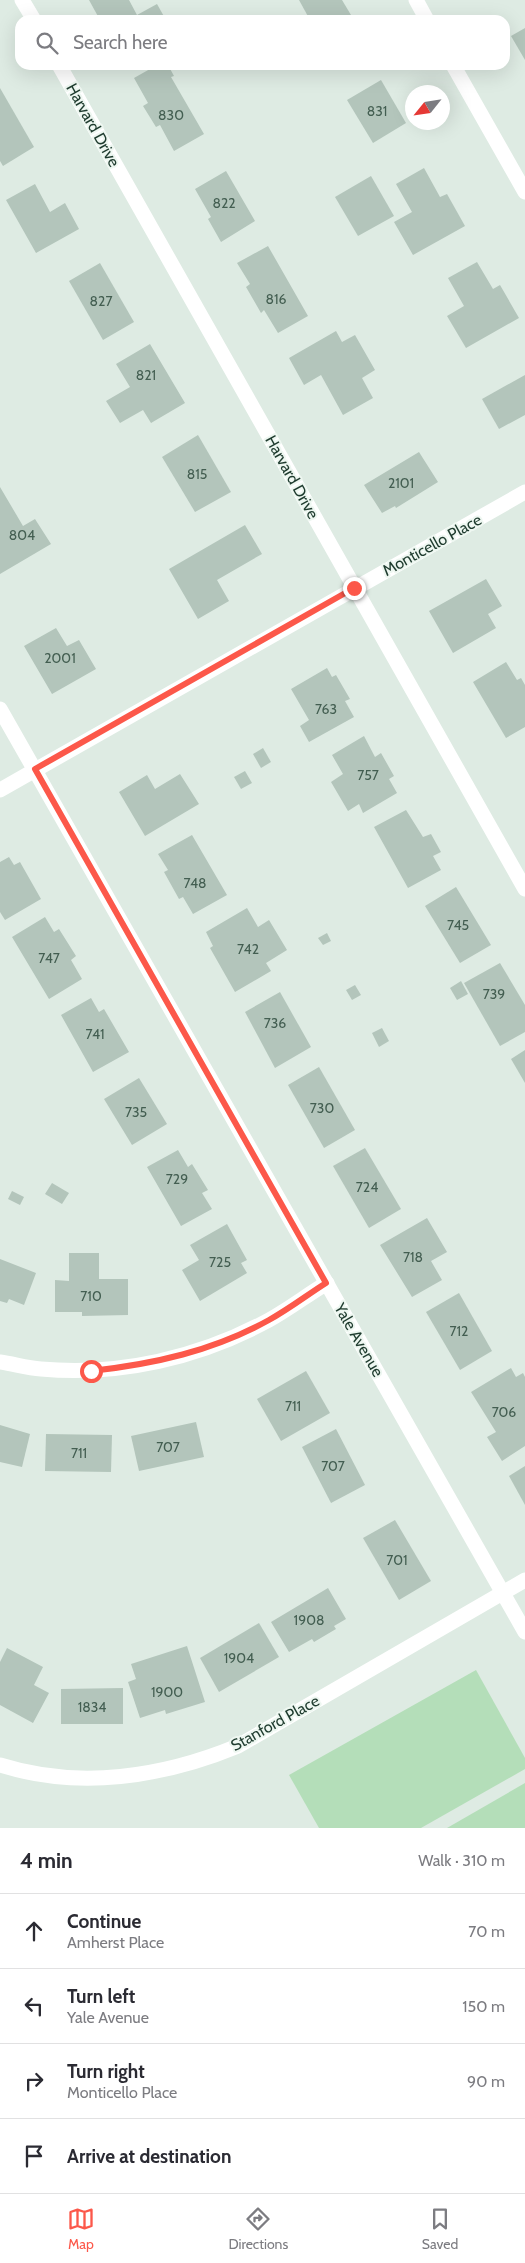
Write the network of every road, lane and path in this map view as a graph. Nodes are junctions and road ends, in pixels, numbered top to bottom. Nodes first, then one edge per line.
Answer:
1 (22, 0) edge
2 (416, 0) edge
3 (31, 15) edge
4 (424, 15) edge
5 (62, 70) edge
6 (455, 70) edge
7 (525, 192) edge
8 (525, 492) edge
9 (354, 588) junction
10 (0, 709) edge
11 (35, 769) junction
12 (0, 790) edge
13 (525, 889) edge
14 (326, 1283) junction
15 (0, 1362) edge
16 (525, 1580) edge
17 (503, 1593) junction
18 (525, 1632) edge
19 (0, 1765) edge

1 - 3 street
2 - 4 street
5 - 9 street, Harvard Drive
6 - 7 street
8 - 9 street, Monticello Place
9 - 11 street, Monticello Place
9 - 13 street, Harvard Drive
10 - 11 street, Yale Avenue
11 - 12 street, Monticello Place
11 - 14 street, Yale Avenue
14 - 15 street
14 - 17 street, Yale Avenue
16 - 17 street, Stanford Place
17 - 18 street, Yale Avenue
17 - 19 street, Stanford Place

